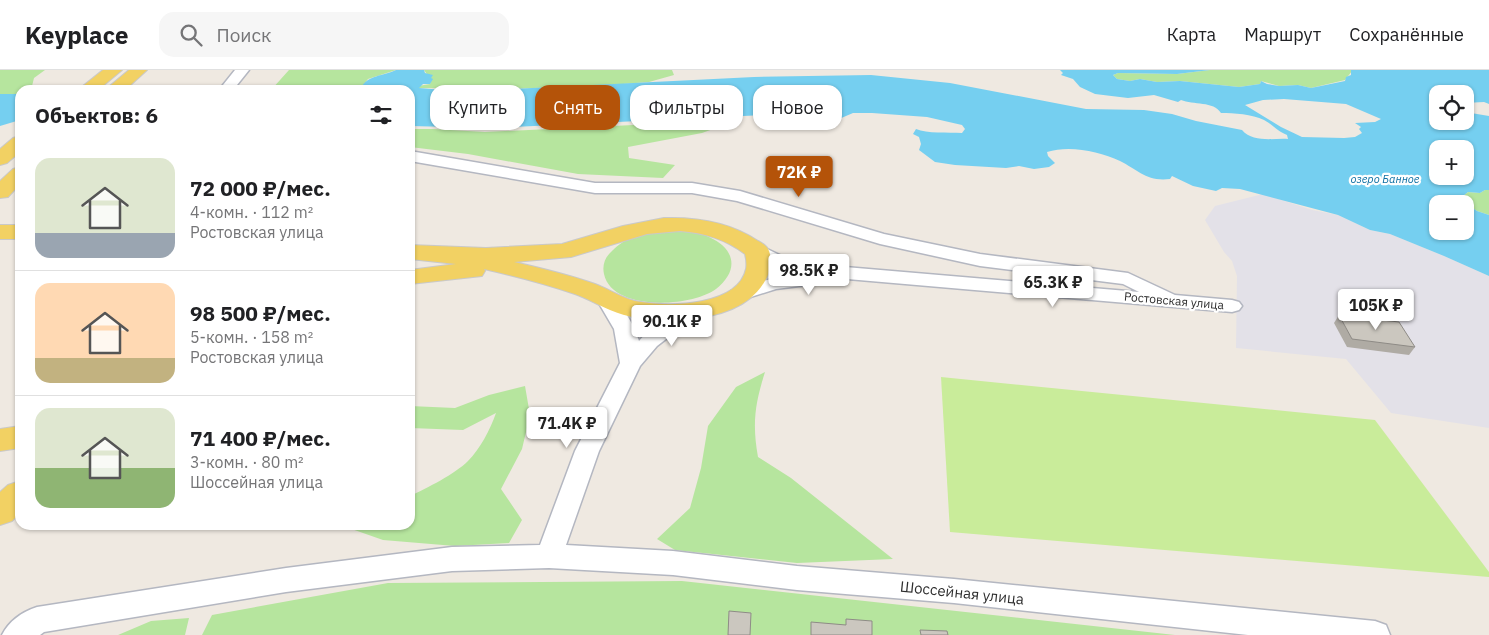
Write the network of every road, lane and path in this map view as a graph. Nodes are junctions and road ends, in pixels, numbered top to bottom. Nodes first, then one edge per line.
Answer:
1 (243, 70) edge
2 (135, 73) edge
3 (111, 78) edge
4 (97, 85) edge
5 (229, 85) edge
6 (15, 146) edge
7 (415, 157) edge
8 (0, 159) edge
9 (15, 178) edge
10 (0, 192) edge
11 (0, 232) edge
12 (15, 232) edge
13 (610, 239) junction
14 (757, 251) junction
15 (415, 252) edge
16 (436, 254) junction
17 (523, 270) junction
18 (415, 276) edge
19 (877, 278) junction
20 (601, 296) junction
21 (738, 296) junction
22 (1171, 301) junction
23 (1232, 306) dead end
24 (696, 311) junction
25 (631, 363) junction
26 (15, 438) edge
27 (0, 440) edge
28 (15, 498) edge
29 (0, 511) edge
30 (549, 556) junction
31 (18, 635) edge
32 (1375, 635) edge

1 - 5 street
2 - 3 main road
3 - 4 main road
6 - 8 main road
7 - 22 street
9 - 10 main road
11 - 12 main road
13 - 14 main road
13 - 16 main road
13 - 20 main road
14 - 19 street
14 - 21 main road
15 - 16 main road
16 - 17 main road
17 - 18 main road
17 - 20 main road
19 - 21 street
19 - 22 street, Ростовская улица
20 - 24 main road
20 - 25 street
21 - 24 main road
22 - 23 street, Ростовская улица
24 - 25 street
25 - 30 street
26 - 27 main road
28 - 29 main road
30 - 31 street, Шоссейная улица
30 - 32 street, Шоссейная улица

